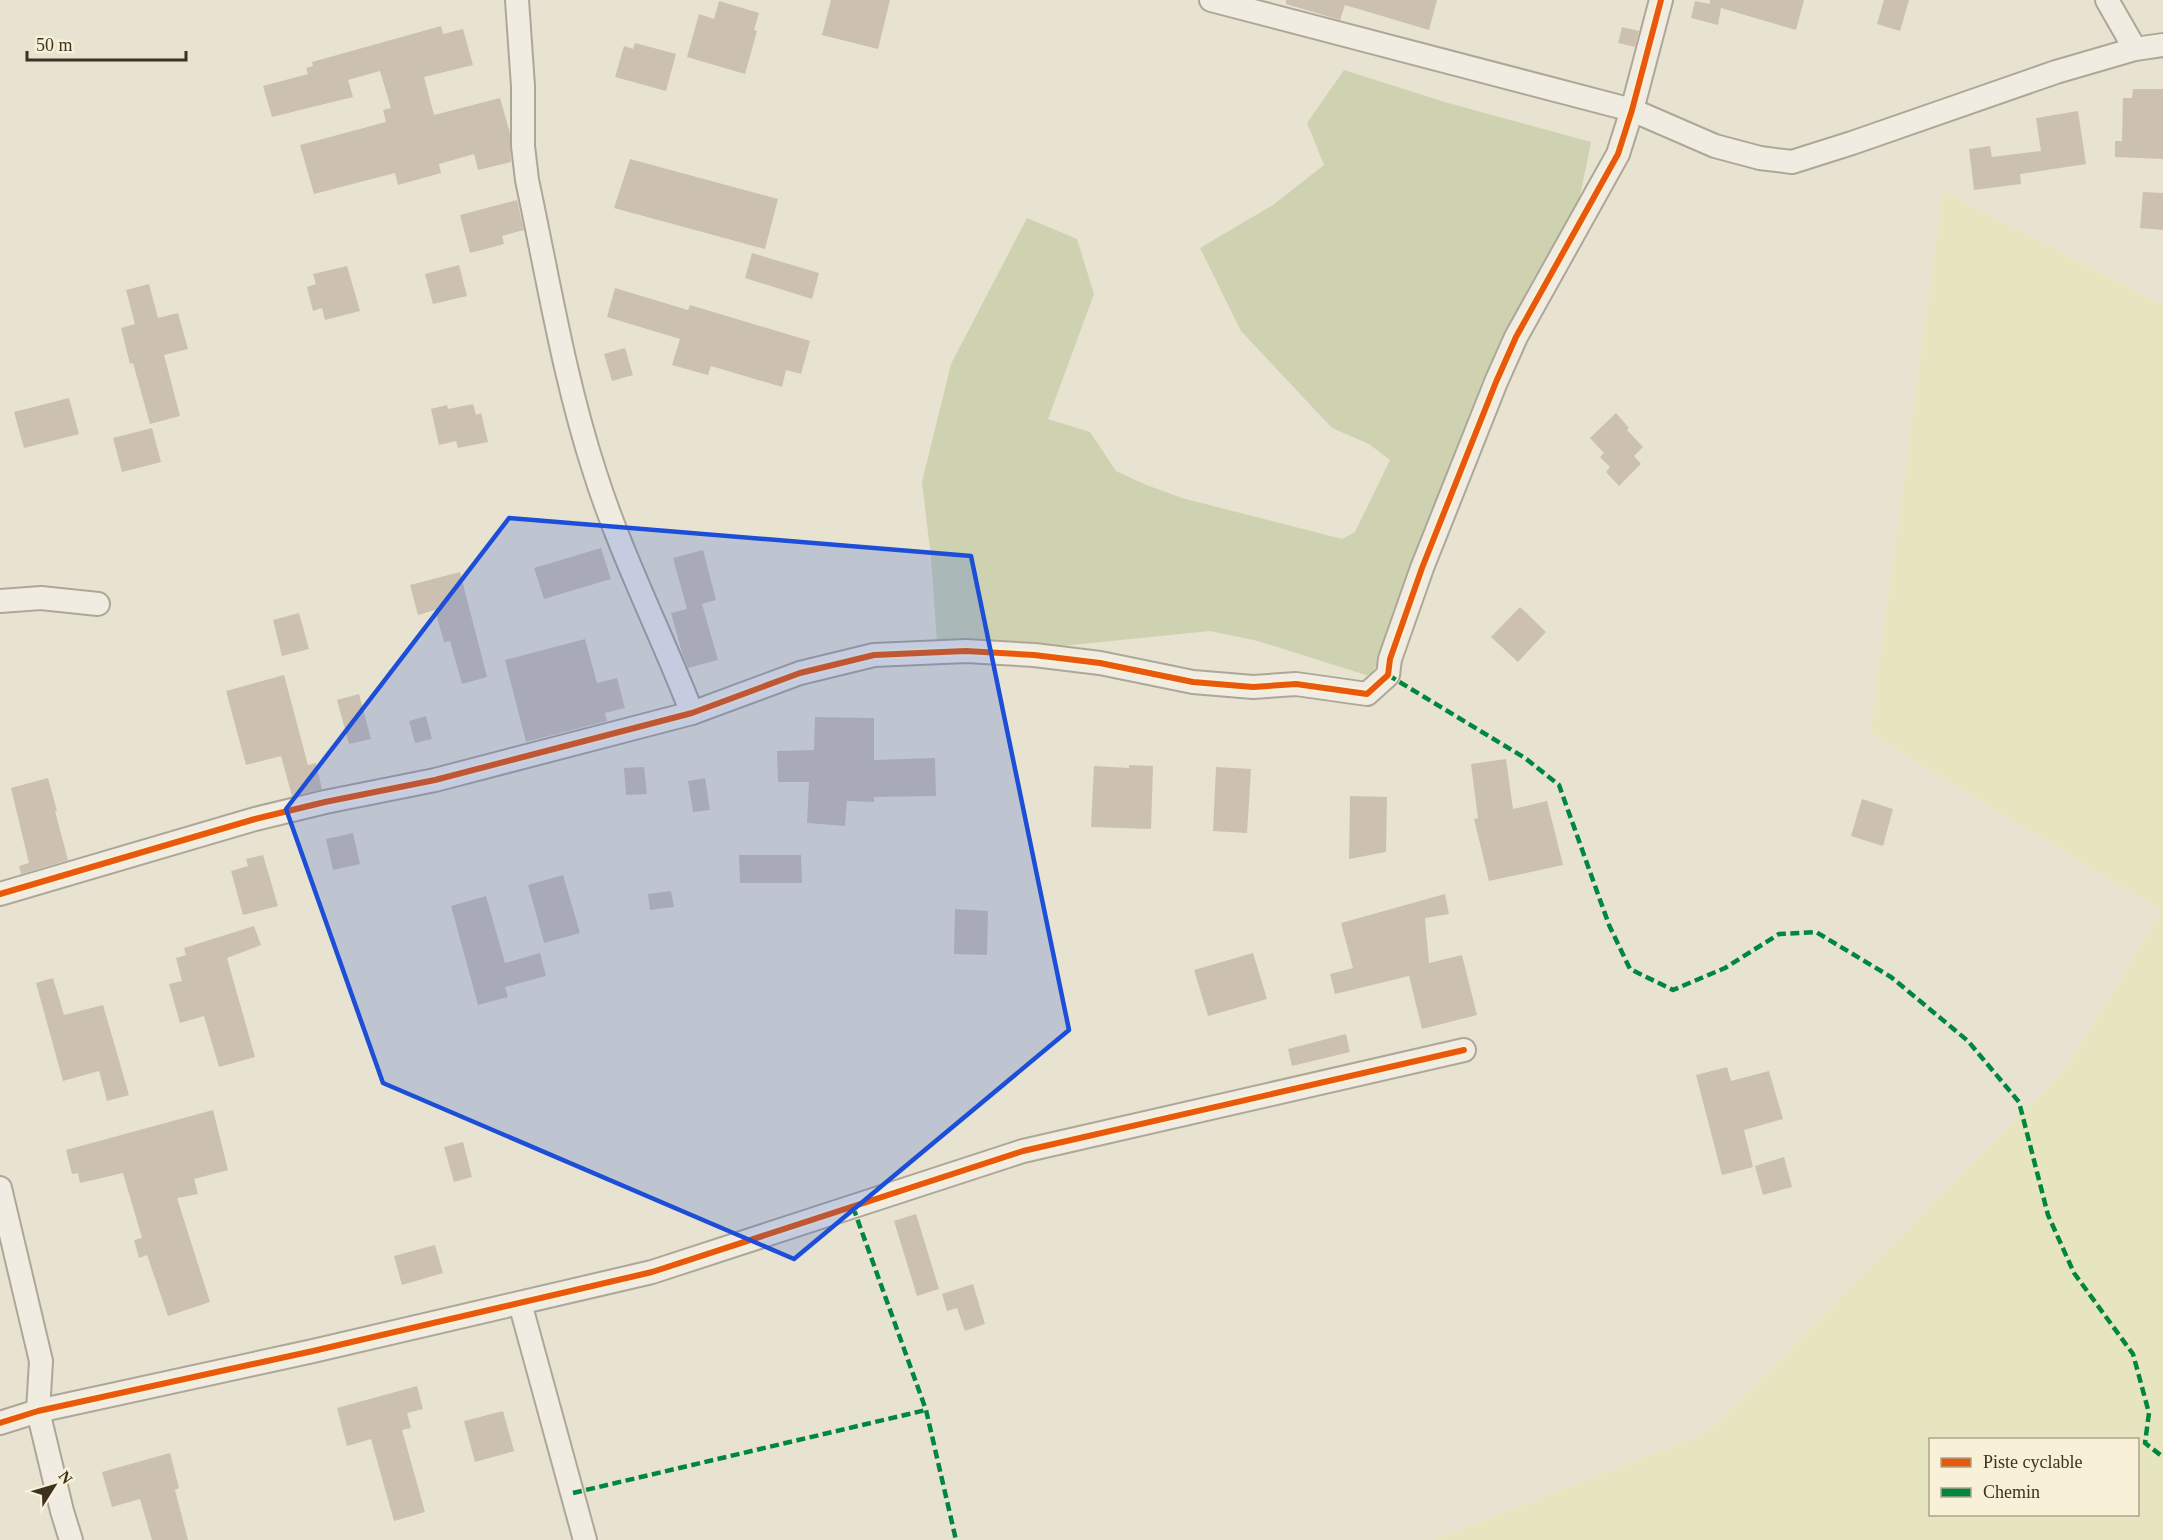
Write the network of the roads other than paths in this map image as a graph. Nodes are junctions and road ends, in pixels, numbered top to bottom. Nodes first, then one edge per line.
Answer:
1 (516, 0) edge
2 (1211, 0) edge
3 (1661, 0) edge
4 (2107, 0) edge
5 (2163, 45) edge
6 (2135, 49) junction
7 (1632, 110) junction
8 (0, 601) edge
9 (98, 604) dead end
10 (692, 713) junction
11 (0, 894) edge
12 (1464, 1050) dead end
13 (0, 1188) edge
14 (520, 1303) junction
15 (38, 1411) junction
16 (0, 1423) edge
17 (71, 1540) edge
18 (585, 1540) edge

1 - 10 street
2 - 7 street
3 - 7 street
4 - 6 street
5 - 6 street
6 - 7 street
7 - 10 street
8 - 9 street
10 - 11 street
12 - 14 street
13 - 15 street
14 - 15 street
14 - 18 street
15 - 16 street
15 - 17 street

